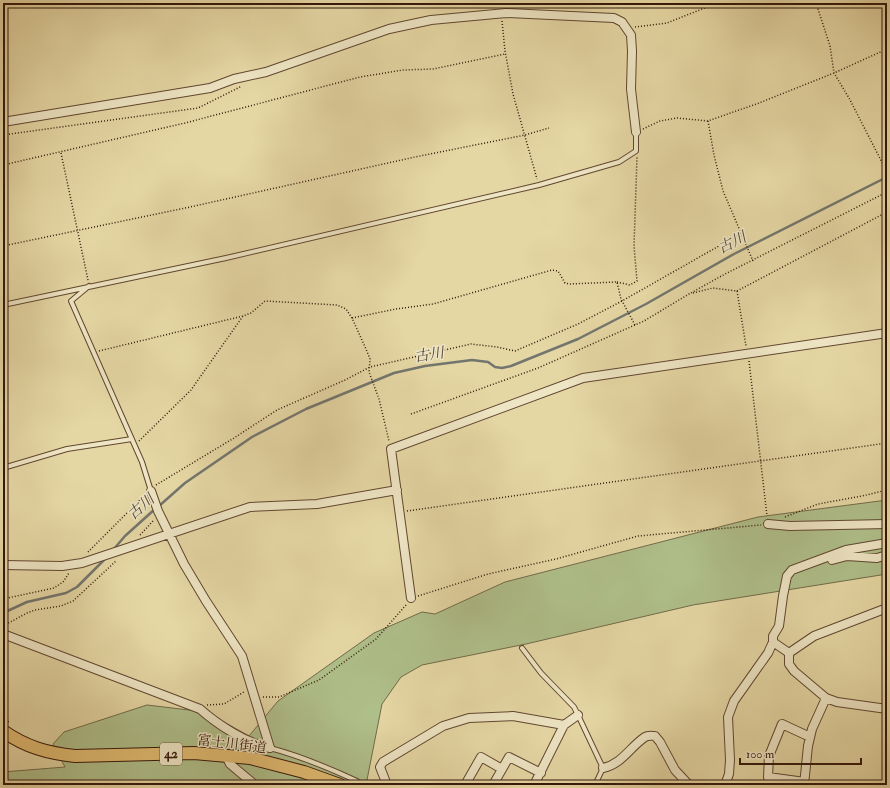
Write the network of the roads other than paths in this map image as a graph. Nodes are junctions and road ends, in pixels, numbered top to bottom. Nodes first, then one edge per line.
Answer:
1 (3, 122) edge
2 (636, 132) joint
3 (89, 286) junction
4 (3, 305) edge
5 (887, 333) edge
6 (132, 439) junction
7 (3, 468) edge
8 (151, 490) joint
9 (397, 490) junction
10 (768, 524) road end
11 (887, 524) edge
12 (168, 534) junction
13 (887, 542) edge
14 (887, 555) edge
15 (3, 565) edge
16 (801, 567) junction
17 (411, 598) road end
18 (887, 608) edge
19 (3, 634) edge
20 (773, 642) junction
21 (522, 648) dead end
22 (789, 652) junction
23 (826, 698) junction
24 (887, 709) edge
25 (578, 715) junction
26 (564, 726) junction
27 (3, 731) edge
28 (810, 737) junction
29 (270, 748) junction
30 (226, 756) junction
31 (603, 768) junction
32 (502, 769) junction
33 (541, 773) junction
34 (804, 783) edge
35 (255, 785) edge
36 (340, 785) edge
37 (358, 785) edge
38 (387, 785) edge
39 (465, 785) edge
40 (493, 785) edge
41 (534, 785) edge
42 (595, 785) edge
43 (689, 785) edge
44 (725, 785) edge

1 - 2 street
2 - 3 lane
3 - 4 lane
3 - 6 lane
5 - 9 street
6 - 7 lane
6 - 8 lane
8 - 12 street
9 - 12 street
9 - 17 street
10 - 11 street
12 - 15 street
12 - 29 street
13 - 16 street
14 - 16 street
16 - 20 street
18 - 22 street
19 - 29 street
20 - 22 street
20 - 44 street
21 - 25 lane
22 - 23 street
23 - 24 street
23 - 28 street
25 - 26 street
25 - 31 lane
26 - 33 street
26 - 38 street
27 - 30 main road, 富士川街道 / 42
28 - 34 street
28 - 34 street
29 - 37 lane
30 - 35 street
30 - 36 main road, 富士川街道 / 42
31 - 42 lane
31 - 43 street
32 - 33 street
32 - 39 street
32 - 40 street
33 - 41 street

